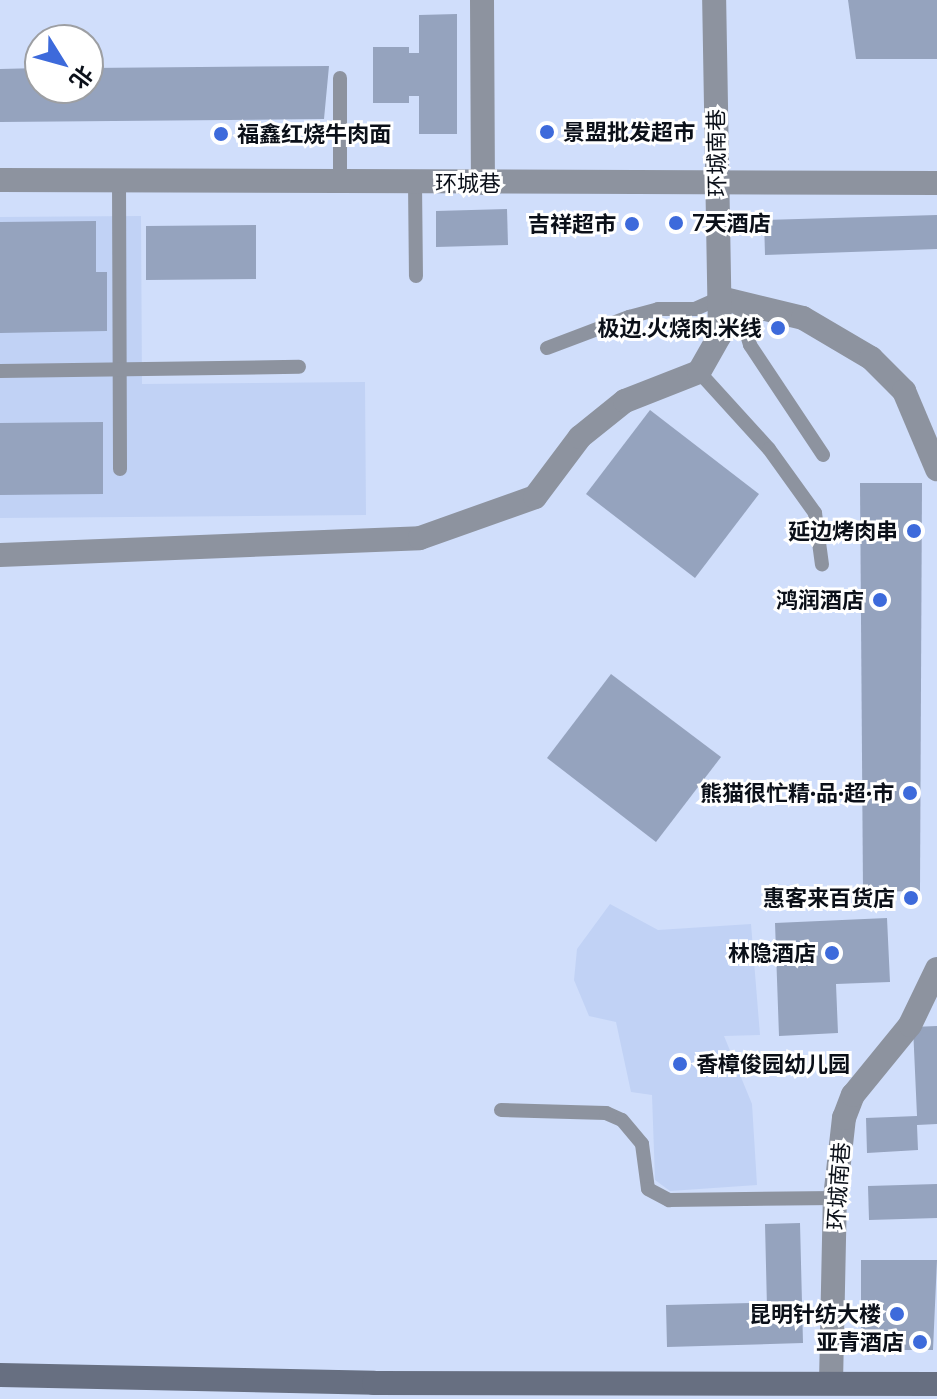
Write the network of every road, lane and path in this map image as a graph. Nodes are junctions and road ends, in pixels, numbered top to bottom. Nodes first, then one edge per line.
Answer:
1 (482, 0) edge
2 (714, 0) edge
3 (340, 78) dead end
4 (0, 180) edge
5 (119, 180) junction
6 (716, 181) junction
7 (340, 182) junction
8 (415, 183) junction
9 (483, 183) junction
10 (937, 183) edge
11 (416, 276) dead end
12 (728, 299) junction
13 (547, 348) dead end
14 (299, 367) dead end
15 (119, 370) junction
16 (0, 371) edge
17 (699, 372) junction
18 (823, 455) dead end
19 (120, 469) dead end
20 (937, 469) edge
21 (0, 555) edge
22 (822, 565) dead end
23 (937, 969) edge
24 (930, 1004) edge
25 (501, 1110) dead end
26 (835, 1198) junction
27 (0, 1375) edge
28 (831, 1383) junction
29 (937, 1384) edge

1 - 9 street
2 - 6 street, 环城南巷
3 - 7 lane
4 - 5 street, 环城巷
5 - 7 street, 环城巷
5 - 15 lane
6 - 9 street, 环城巷
6 - 10 street, 环城巷
6 - 12 street, 环城南巷
7 - 8 street, 环城巷
8 - 9 street, 环城巷
8 - 11 lane
12 - 13 lane
12 - 17 street, 环城南巷
12 - 18 lane
12 - 20 street
14 - 15 lane
15 - 16 lane
15 - 19 lane
17 - 21 street
17 - 22 lane
23 - 24 street, 环城南巷
24 - 26 street, 环城南巷
25 - 26 lane
26 - 28 street, 环城南巷
27 - 28 main road
28 - 29 main road

